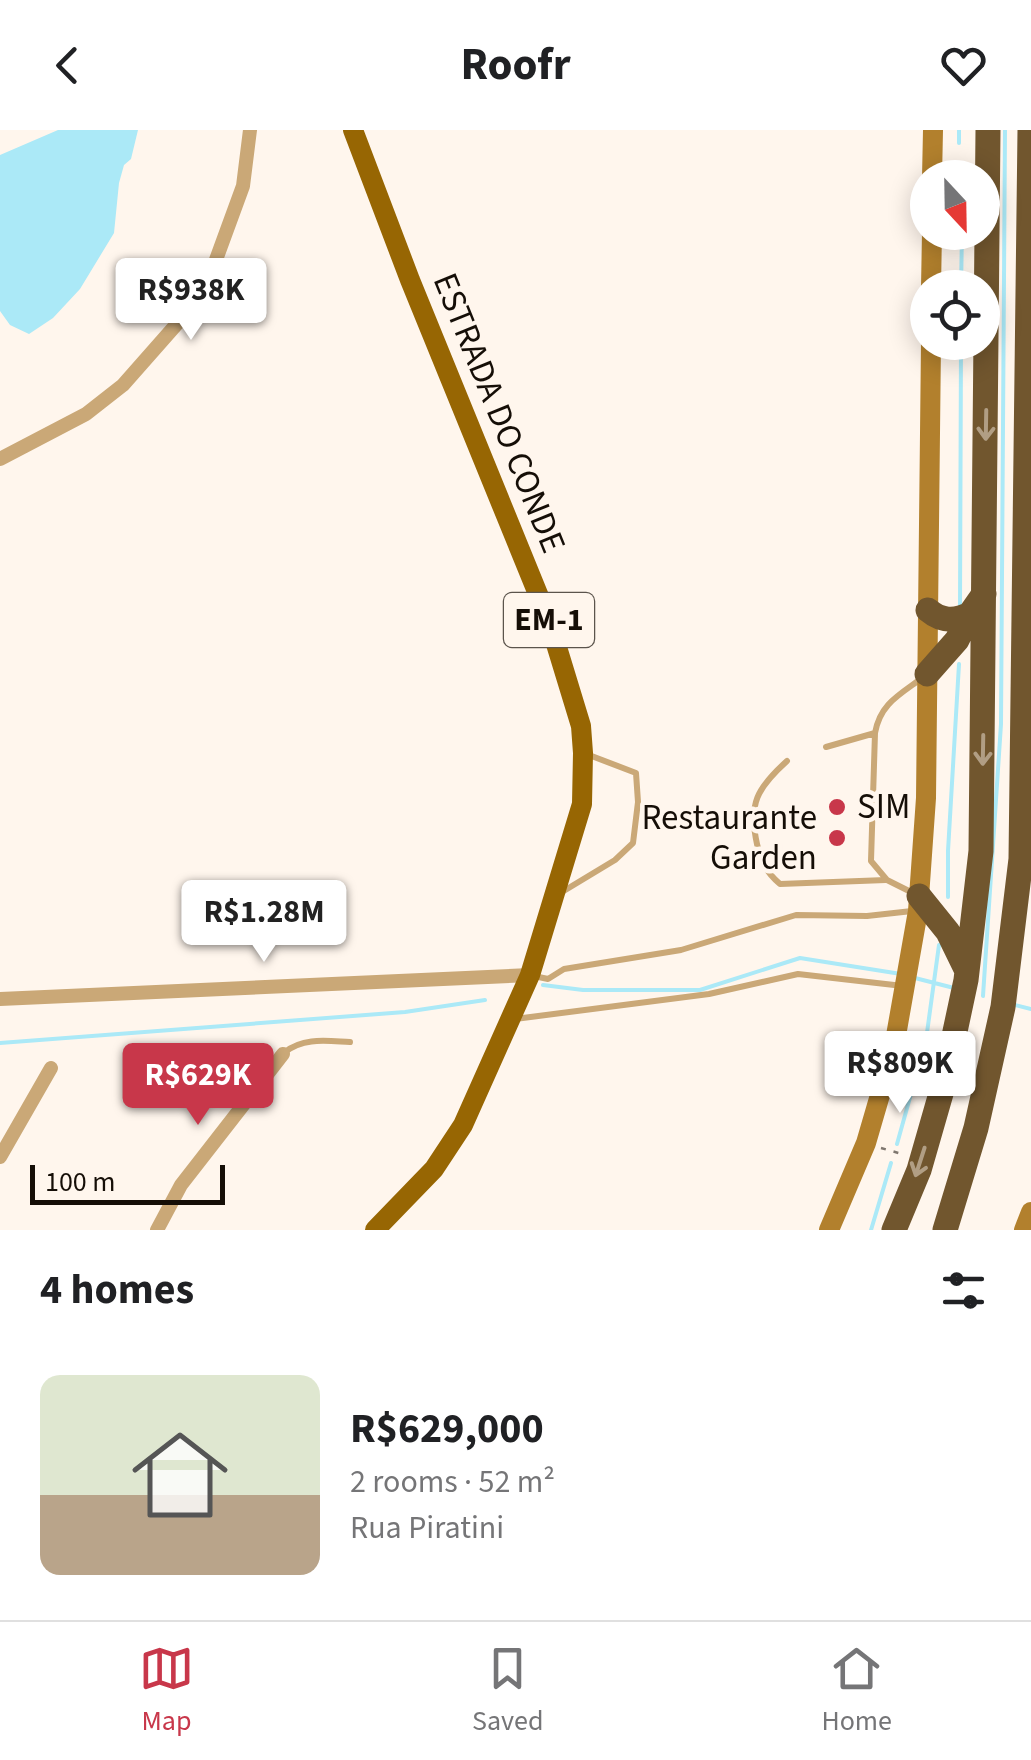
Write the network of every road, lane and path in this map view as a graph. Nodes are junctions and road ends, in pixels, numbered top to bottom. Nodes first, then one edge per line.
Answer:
1 (250, 130) edge
2 (353, 130) edge
3 (933, 130) edge
4 (988, 130) edge
5 (1030, 130) edge
6 (932, 160) edge
7 (930, 360) edge
8 (1028, 423) edge
9 (0, 459) edge
10 (977, 604) junction
11 (928, 610) junction
12 (927, 674) junction
13 (875, 733) junction
14 (826, 747) dead end
15 (583, 753) junction
16 (787, 761) dead end
17 (887, 880) junction
18 (553, 898) junction
19 (918, 903) junction
20 (530, 975) junction
21 (906, 979) junction
22 (965, 984) junction
23 (0, 999) edge
24 (511, 1015) junction
25 (350, 1042) dead end
26 (282, 1054) joint
27 (51, 1068) dead end
28 (866, 1143) junction
29 (0, 1156) edge
30 (910, 1156) dead end
31 (1031, 1212) edge
32 (157, 1230) edge
33 (375, 1230) edge
34 (830, 1230) edge
35 (894, 1230) edge
36 (945, 1230) edge
37 (1024, 1230) edge

1 - 9 street
2 - 15 main road, ESTRADA DO CONDE / EM-1
3 - 6 main road
4 -> 10 highway
5 - 8 highway
7 - 11 main road
8 - 36 highway
10 - 11 highway
10 - 12 highway
10 -> 22 highway
11 - 12 main road
12 - 13 lane
12 - 19 main road
13 - 14 lane
13 - 17 lane
15 - 18 main road, ESTRADA DO CONDE / EM-1
15 - 18 lane
16 - 17 lane
17 - 19 lane
18 - 20 main road, ESTRADA DO CONDE / EM-1
19 - 20 lane
19 - 21 main road
19 - 22 highway
20 - 23 street
20 - 24 main road, ESTRADA DO CONDE / EM-1
21 - 24 lane
21 - 28 main road
22 -> 35 highway
24 - 33 main road, EM-1
25 - 26 lane
26 - 32 street
27 - 29 street
28 - 30 path
28 - 34 main road
31 - 37 main road

